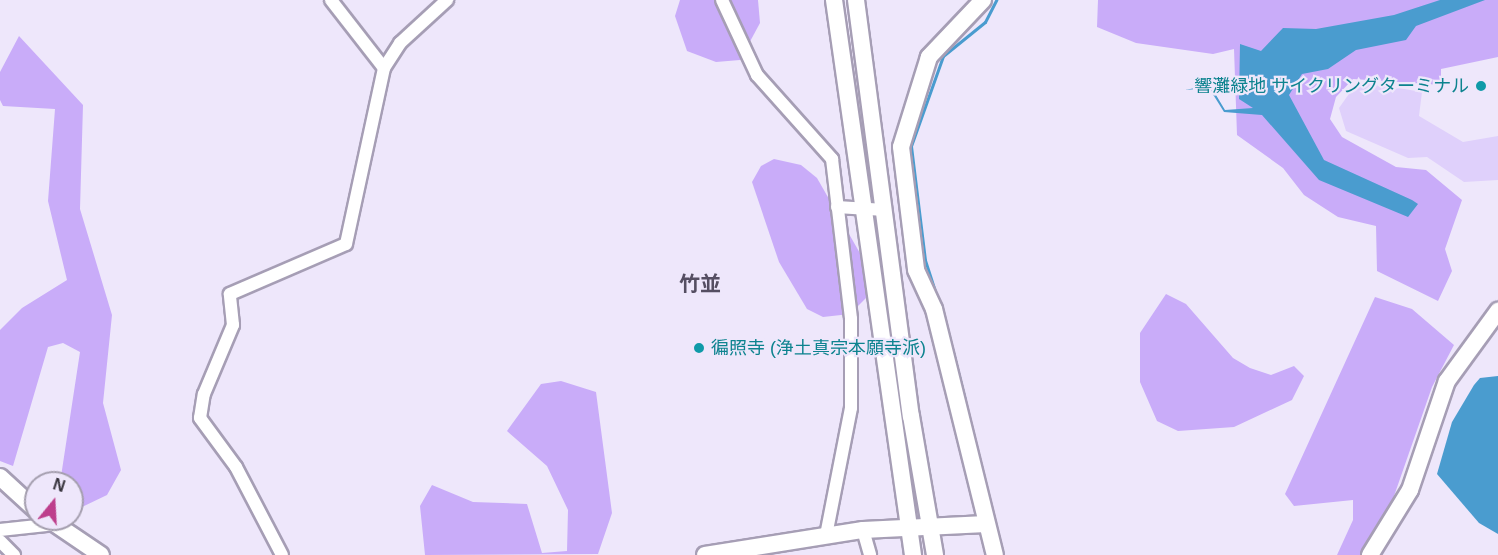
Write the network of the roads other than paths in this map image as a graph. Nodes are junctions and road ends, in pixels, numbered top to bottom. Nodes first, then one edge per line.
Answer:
1 (331, 0) edge
2 (447, 0) edge
3 (722, 0) edge
4 (834, 0) edge
5 (856, 0) edge
6 (983, 0) edge
7 (384, 68) junction
8 (837, 207) junction
9 (885, 210) junction
10 (861, 211) junction
11 (1498, 311) edge
12 (0, 477) edge
13 (24, 499) edge
14 (930, 524) junction
15 (986, 524) junction
16 (24, 526) edge
17 (908, 526) junction
18 (0, 530) edge
19 (863, 530) junction
20 (65, 531) edge
21 (826, 535) junction
22 (0, 541) edge
23 (14, 555) edge
24 (101, 555) edge
25 (282, 555) edge
26 (705, 555) edge
27 (870, 555) edge
28 (913, 555) edge
29 (935, 555) edge
30 (995, 555) edge
31 (1370, 555) edge

1 - 7 street
2 - 7 street
3 - 8 street
4 - 10 street
5 - 9 street
6 - 15 street
7 - 25 street
8 - 10 street
8 - 21 street
9 - 10 street
9 - 14 street
10 - 17 street
11 - 31 street
12 - 13 street
14 - 15 street
14 - 17 street
14 - 29 street
15 - 30 street
16 - 18 street
17 - 19 street
17 - 28 street
19 - 21 street
19 - 27 street
20 - 24 street
21 - 26 street
22 - 23 street

